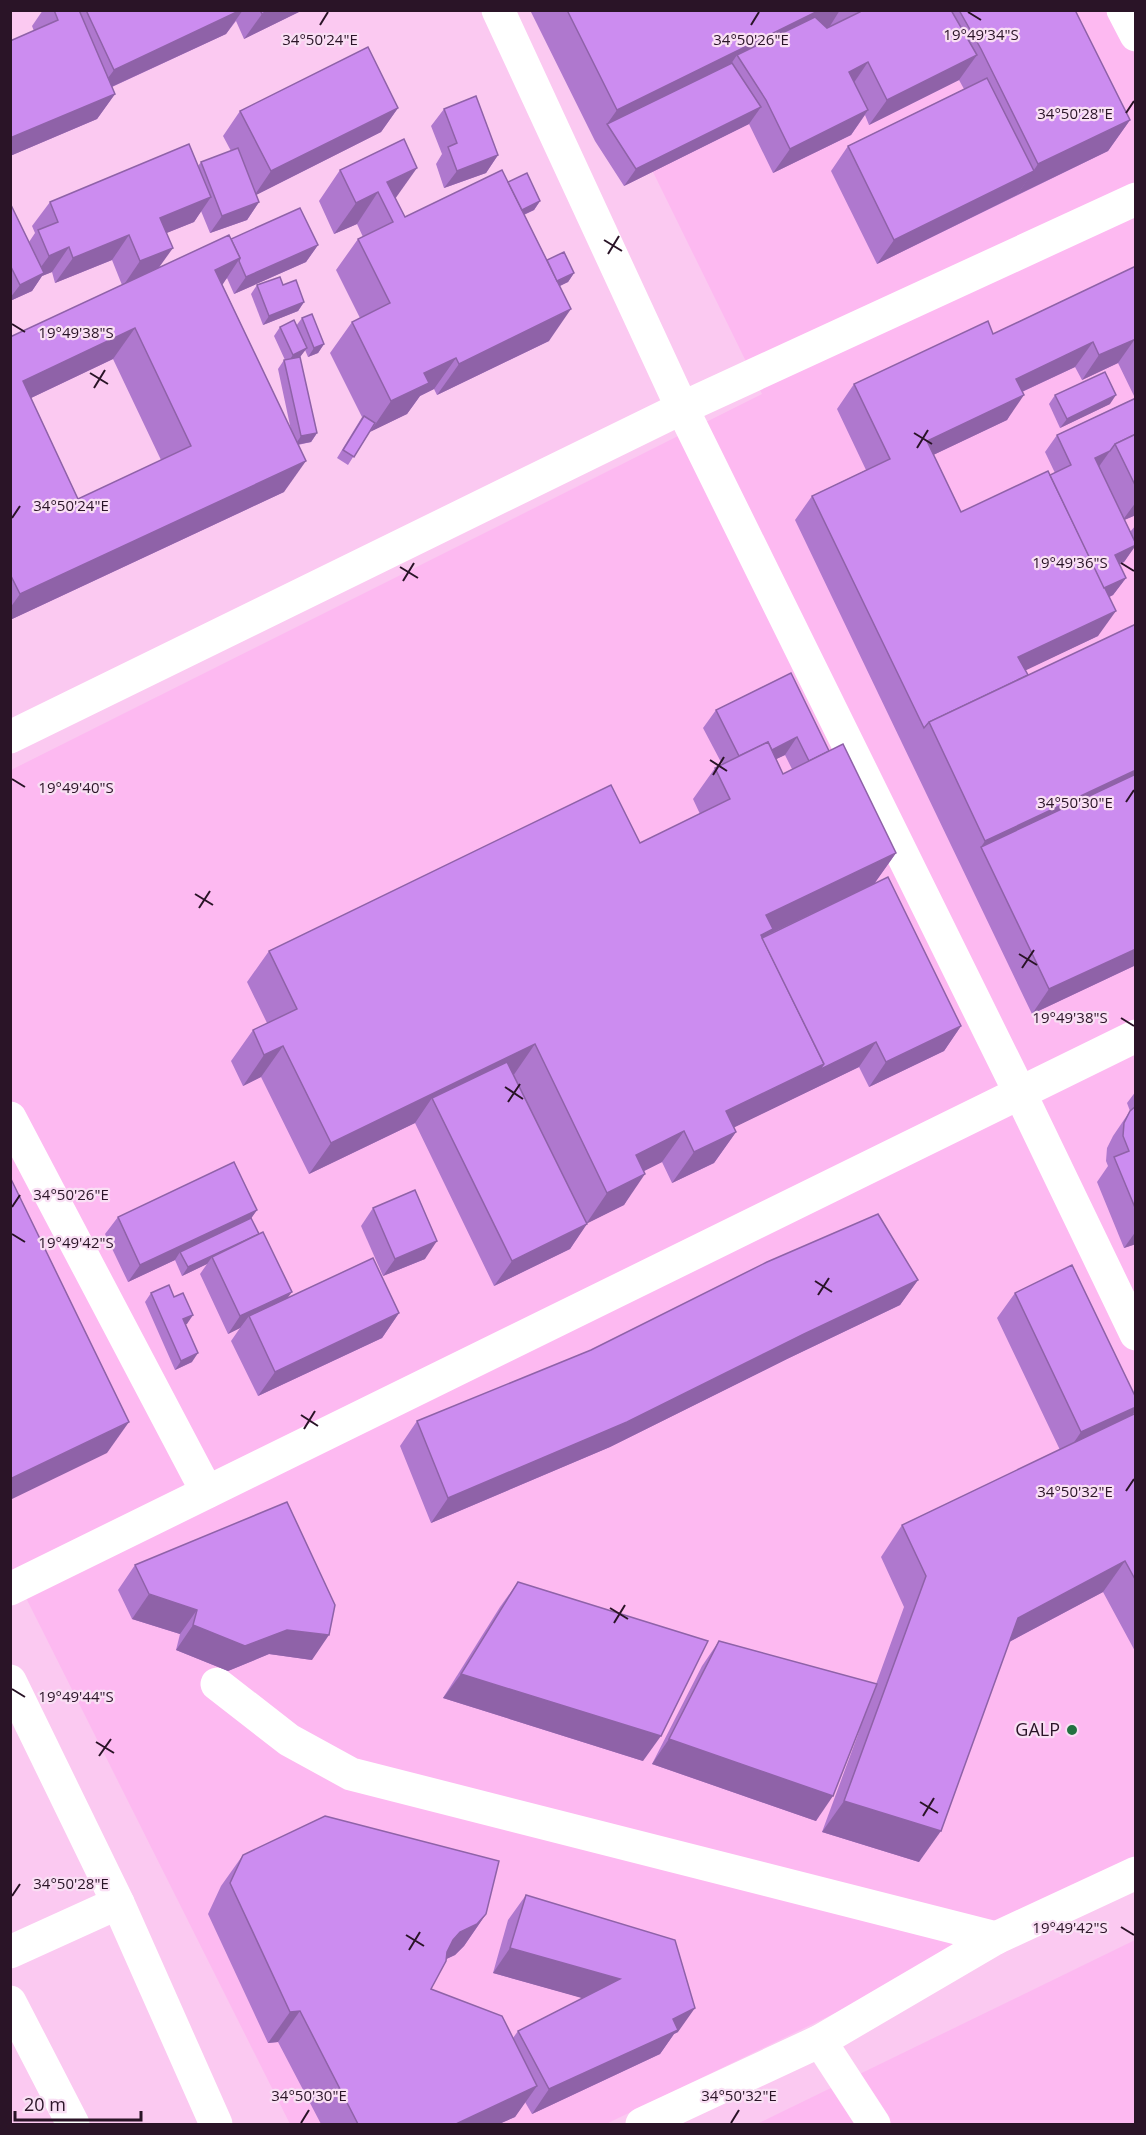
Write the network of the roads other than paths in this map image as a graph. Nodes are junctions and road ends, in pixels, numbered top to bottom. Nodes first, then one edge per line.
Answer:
1 (498, 10) edge
2 (1123, 10) edge
3 (1136, 35) edge
4 (1136, 199) edge
5 (682, 408) junction
6 (10, 736) edge
7 (1136, 1036) edge
8 (1020, 1093) junction
9 (10, 1118) edge
10 (1136, 1334) edge
11 (207, 1492) junction
12 (10, 1589) edge
13 (10, 1681) edge
14 (217, 1684) dead end
15 (1136, 1873) edge
16 (118, 1903) junction
17 (996, 1938) junction
18 (10, 1952) edge
19 (10, 2002) edge
20 (820, 2041) junction
21 (74, 2124) edge
22 (216, 2124) edge
23 (642, 2124) edge
24 (874, 2124) edge

1 - 5 street
2 - 3 street
4 - 5 street
5 - 6 street
5 - 8 street
7 - 8 street
8 - 10 street
8 - 11 street
9 - 11 street
11 - 12 street
13 - 16 street
14 - 17 street
15 - 17 street
16 - 18 street
16 - 22 street
17 - 20 street
19 - 21 street
20 - 23 street
20 - 24 street

